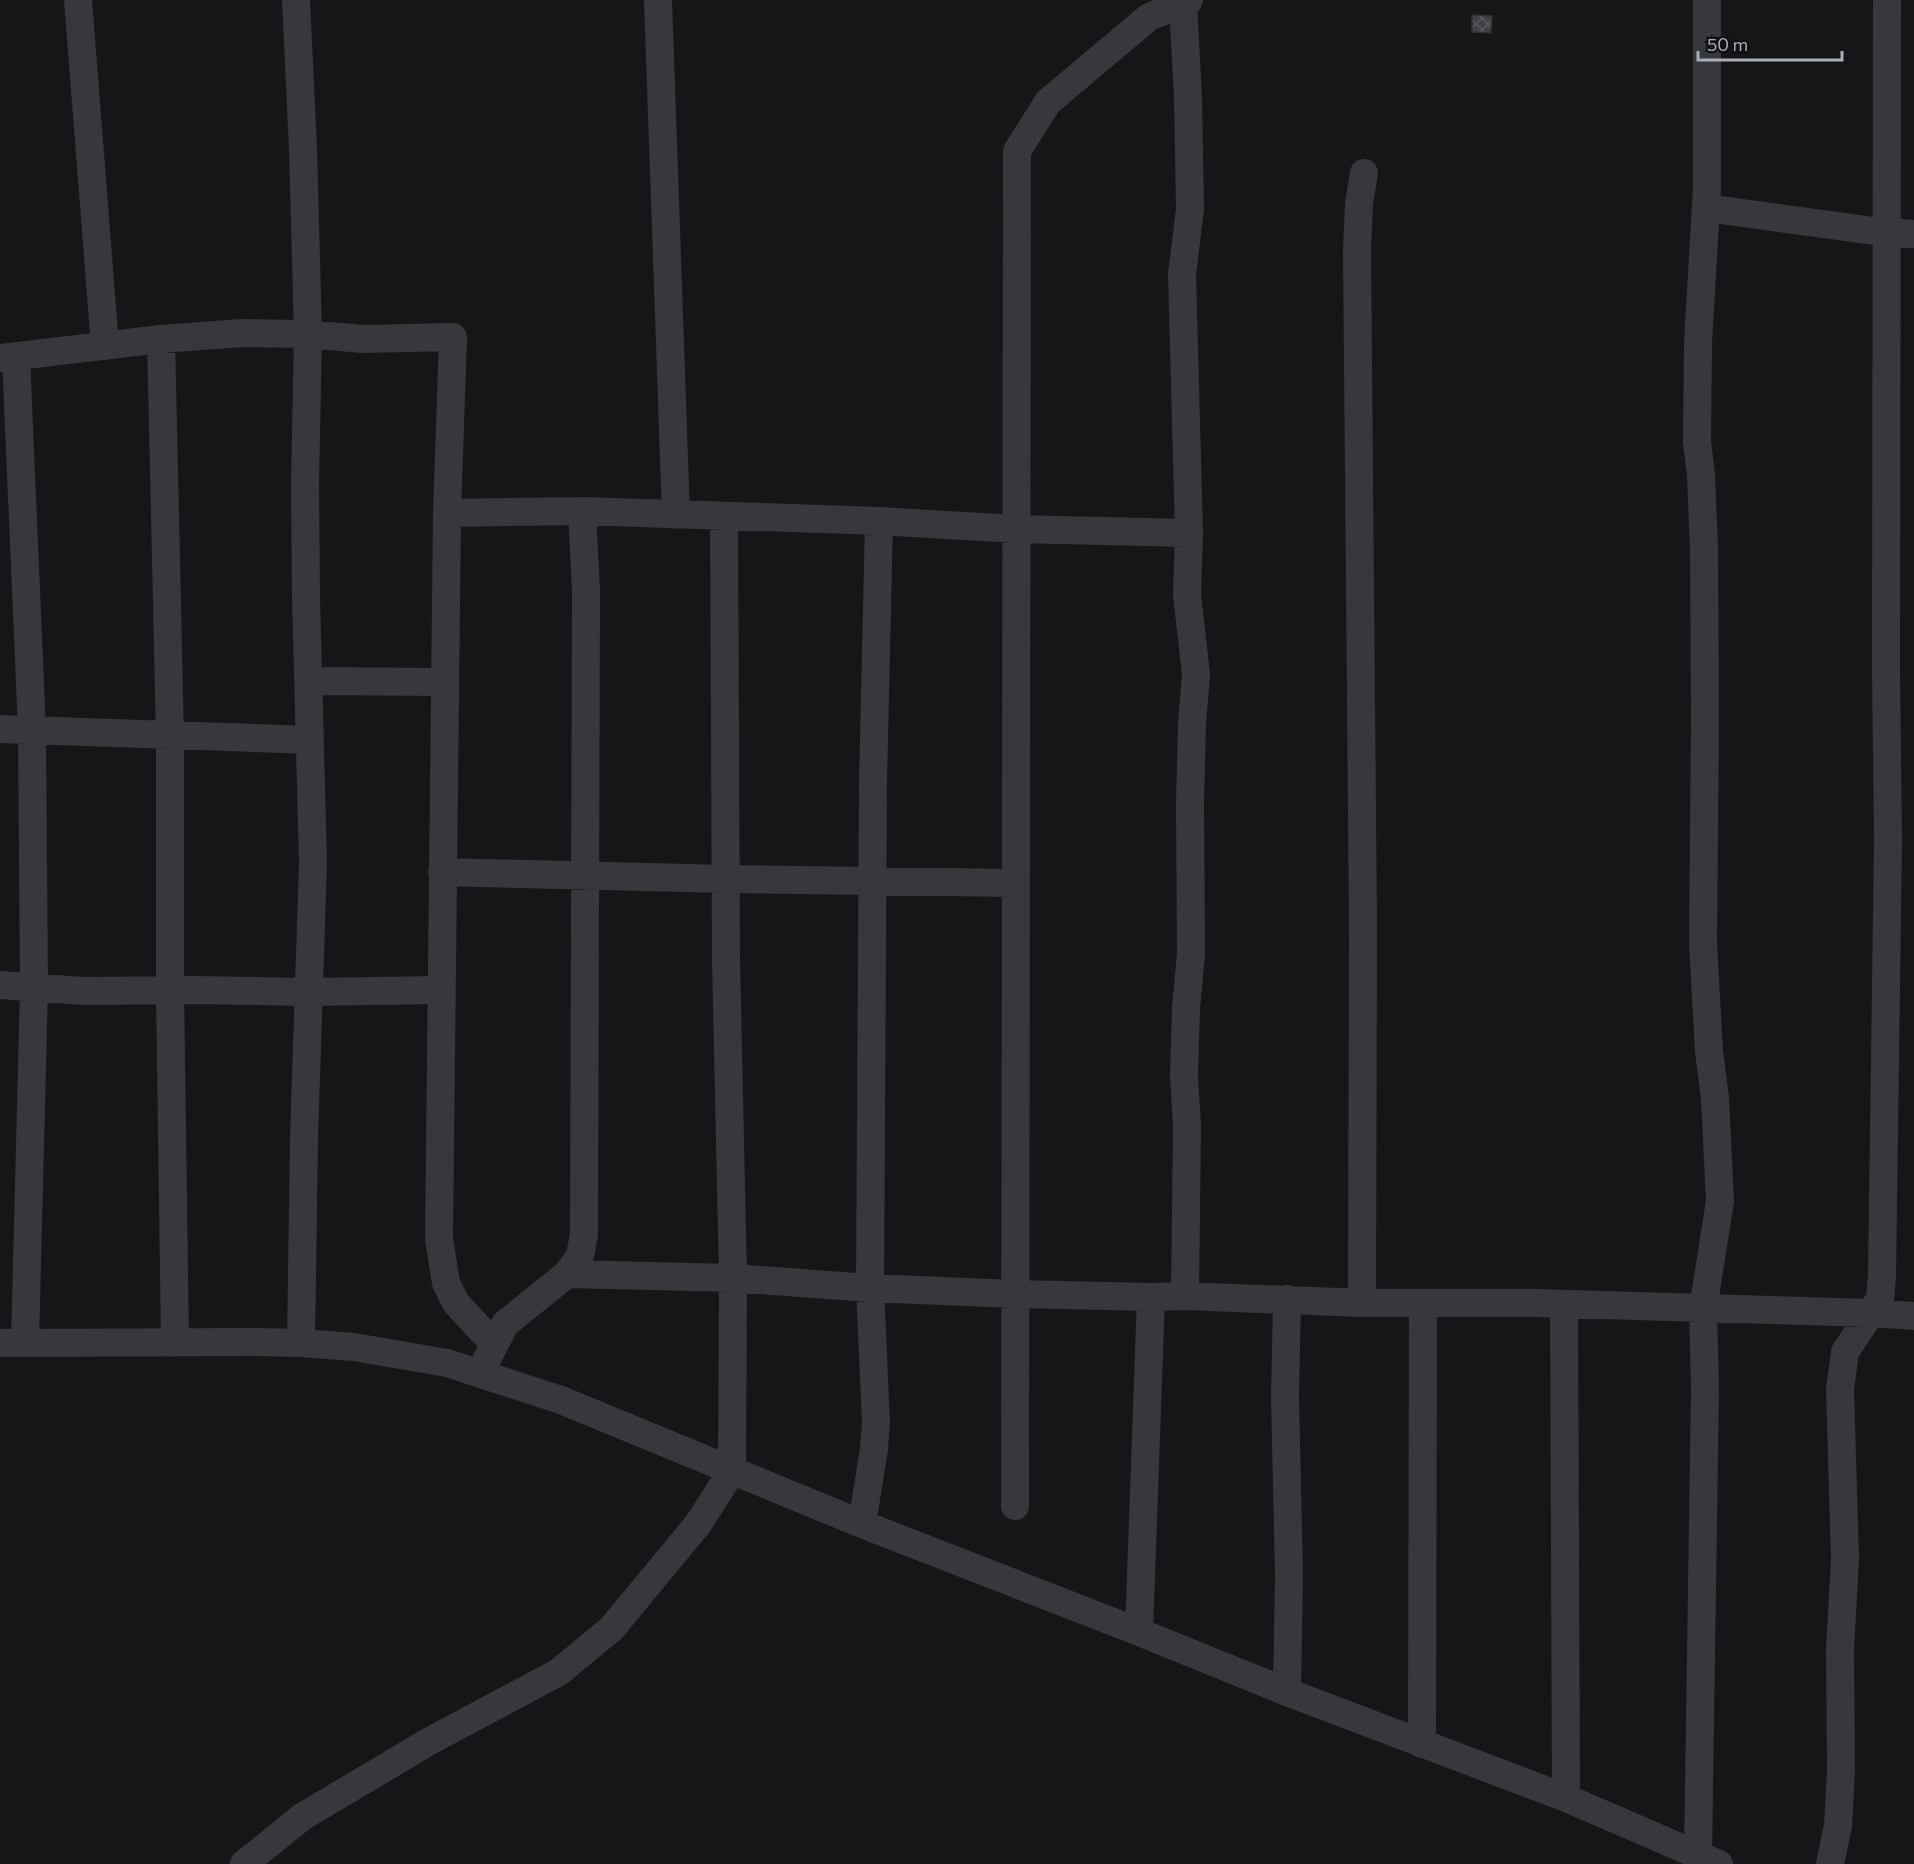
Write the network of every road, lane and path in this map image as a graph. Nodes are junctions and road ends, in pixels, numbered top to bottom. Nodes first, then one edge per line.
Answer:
1 (78, 0) edge
2 (296, 0) edge
3 (658, 0) edge
4 (1707, 0) edge
5 (1887, 0) edge
6 (1186, 2) edge
7 (1364, 173) dead end
8 (1706, 208) junction
9 (1900, 233) edge
10 (308, 334) junction
11 (161, 339) junction
12 (105, 346) junction
13 (8, 357) edge
14 (582, 512) junction
15 (447, 513) junction
16 (676, 515) junction
17 (724, 517) junction
18 (879, 521) junction
19 (1016, 529) junction
20 (1189, 533) junction
21 (309, 681) junction
22 (445, 682) junction
23 (0, 729) edge
24 (32, 730) junction
25 (170, 736) junction
26 (309, 740) junction
27 (442, 872) junction
28 (586, 876) junction
29 (726, 879) junction
30 (874, 881) junction
31 (1016, 883) junction
32 (0, 985) edge
33 (34, 987) junction
34 (170, 990) junction
35 (441, 990) junction
36 (308, 992) junction
37 (567, 1274) junction
38 (733, 1278) junction
39 (870, 1288) junction
40 (1015, 1294) junction
41 (1185, 1296) junction
42 (1150, 1298) junction
43 (1287, 1299) junction
44 (1362, 1303) junction
45 (1423, 1303) junction
46 (1564, 1304) junction
47 (1703, 1309) junction
48 (1871, 1313) junction
49 (1914, 1316) edge
50 (13, 1343) edge
51 (175, 1343) junction
52 (301, 1343) junction
53 (494, 1344) junction
54 (480, 1373) junction
55 (732, 1471) junction
56 (1015, 1506) dead end
57 (862, 1524) junction
58 (1139, 1632) junction
59 (1287, 1692) junction
60 (1422, 1744) junction
61 (1566, 1798) junction
62 (1709, 1860) edge
63 (244, 1864) edge
64 (1830, 1864) edge

1 - 12 street
2 - 10 street
3 - 16 street
4 - 8 street
5 - 9 street
6 - 19 street
6 - 20 street
7 - 44 street
8 - 9 street
8 - 47 street
9 - 48 street
10 - 11 street
10 - 15 street
10 - 21 street
11 - 12 street
11 - 25 street
12 - 13 street
13 - 24 street
14 - 15 street
14 - 16 street
14 - 28 street
15 - 22 street
16 - 17 street
17 - 18 street
17 - 29 street
18 - 19 street
18 - 30 street
19 - 20 street
19 - 31 street
20 - 41 street
21 - 22 street
21 - 26 street
22 - 27 street
23 - 24 street
24 - 25 street
24 - 33 street
25 - 26 street
25 - 34 street
26 - 36 street
27 - 28 street
27 - 35 street
28 - 29 street
28 - 37 street
29 - 30 street
29 - 38 street
30 - 31 street
30 - 39 street
31 - 40 street
32 - 33 street
33 - 34 street
33 - 50 street
34 - 36 street
34 - 51 street
35 - 36 street
35 - 53 street
36 - 52 street
37 - 38 street
37 - 53 street
38 - 39 street
38 - 55 street
39 - 40 street
39 - 57 street
40 - 42 street
40 - 56 street
41 - 42 street
41 - 43 street
42 - 58 street
43 - 44 street
43 - 59 street
44 - 45 street
45 - 46 street
45 - 60 street
46 - 47 street
46 - 61 street
47 - 48 street
47 - 62 street
48 - 49 street
48 - 64 street
50 - 51 street
51 - 52 street
52 - 54 street
53 - 54 street
54 - 55 street
55 - 57 street
55 - 63 street
57 - 58 street
58 - 59 street
59 - 60 street
60 - 61 street
61 - 62 street

